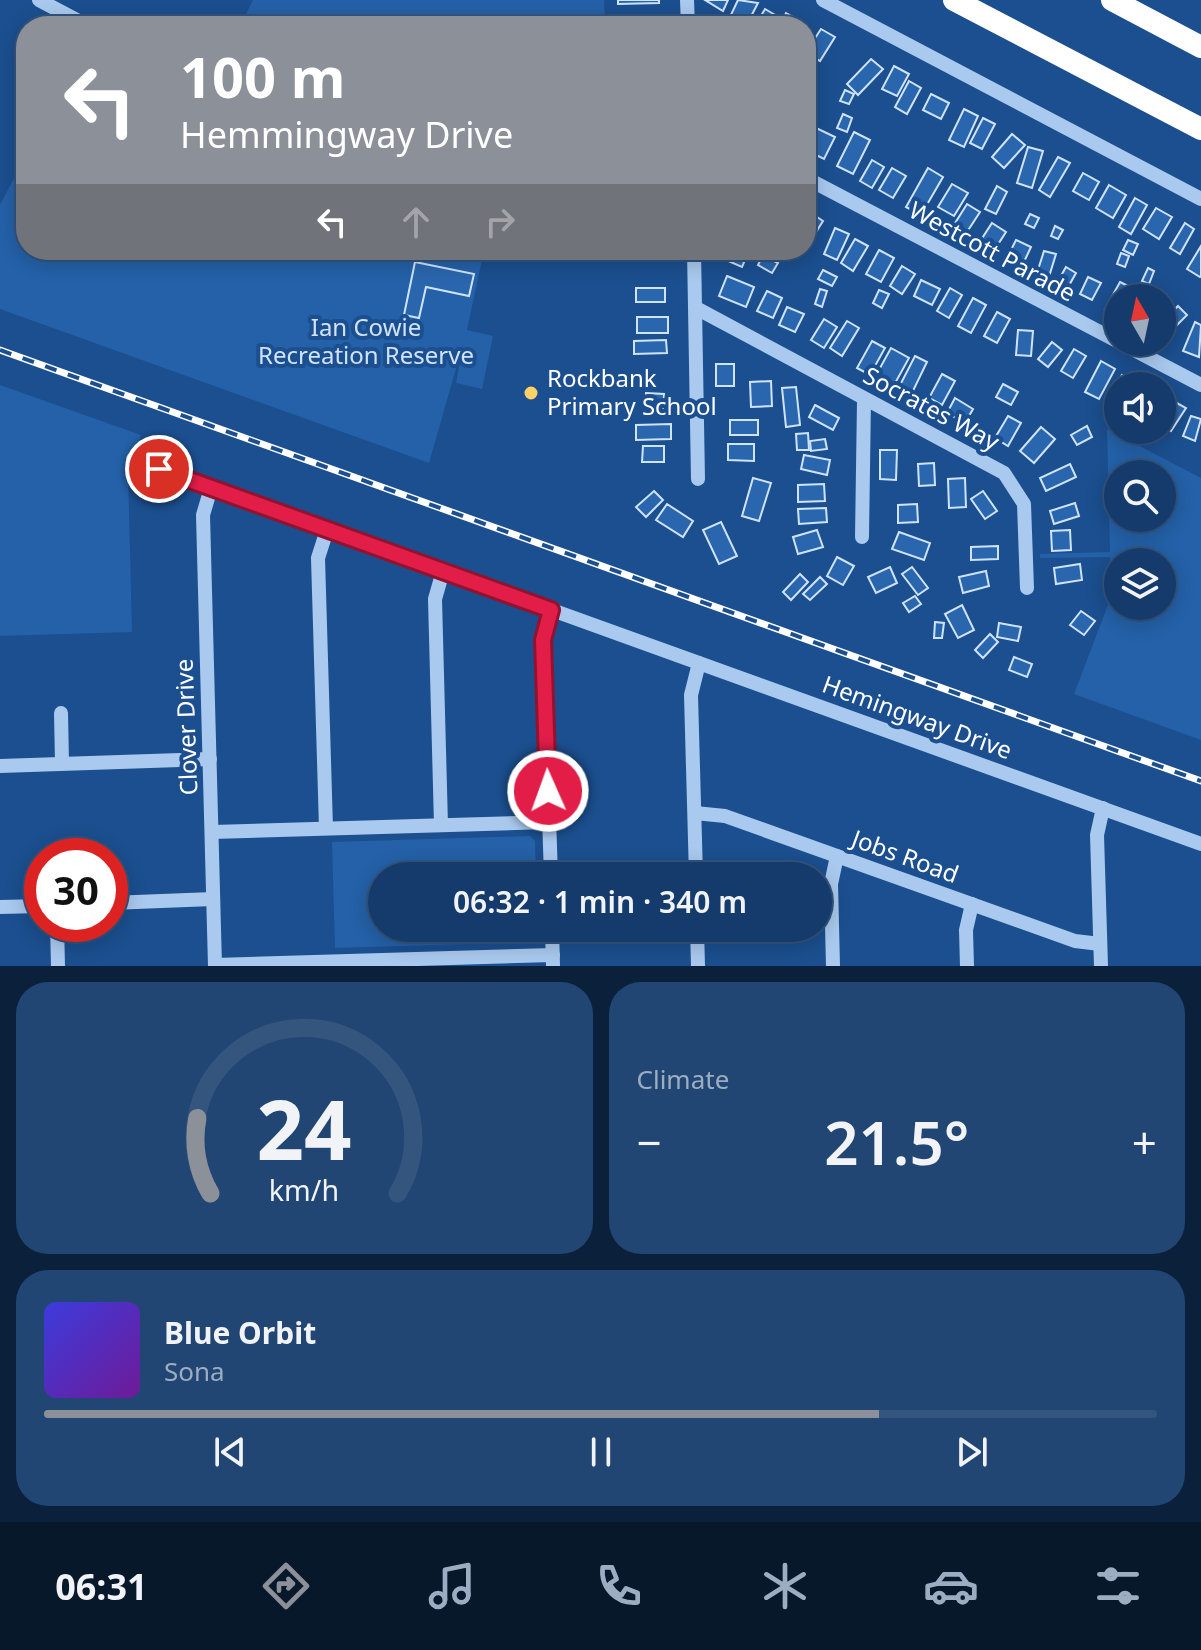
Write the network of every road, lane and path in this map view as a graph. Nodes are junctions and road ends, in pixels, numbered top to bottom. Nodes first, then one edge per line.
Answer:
1 (39, 0) edge
2 (823, 0) edge
3 (954, 0) edge
4 (1112, 0) edge
5 (69, 16) edge
6 (1201, 47) edge
7 (1201, 129) edge
8 (816, 183) edge
9 (1201, 199) edge
10 (694, 260) edge
11 (697, 315) junction
12 (1201, 385) edge
13 (864, 400) junction
14 (133, 459) dead end
15 (698, 479) dead end
16 (211, 488) junction
17 (327, 530) junction
18 (862, 537) dead end
19 (443, 571) junction
20 (1027, 588) dead end
21 (551, 610) junction
22 (699, 663) junction
23 (61, 713) dead end
24 (210, 759) junction
25 (62, 763) junction
26 (0, 766) edge
27 (1103, 808) junction
28 (695, 813) junction
29 (549, 822) junction
30 (441, 825) junction
31 (326, 828) junction
32 (212, 832) junction
33 (1201, 844) edge
34 (837, 856) junction
35 (550, 862) edge
36 (696, 862) edge
37 (213, 899) junction
38 (128, 902) edge
39 (972, 904) junction
40 (24, 906) edge
41 (0, 907) edge
42 (57, 942) edge
43 (697, 942) edge
44 (1100, 944) junction
45 (553, 961) edge
46 (215, 965) edge
47 (58, 966) edge
48 (698, 966) edge
49 (833, 966) edge
50 (967, 966) edge
51 (1101, 966) edge

1 - 5 street
2 - 9 street
3 - 7 highway
4 - 6 highway
8 - 12 street, Westcott Parade
10 - 11 street
11 - 13 street, Socrates Way
11 - 15 street
13 - 18 street
13 - 20 street, Socrates Way
14 - 16 street, Hemingway Drive
16 - 17 street, Hemingway Drive
16 - 24 street, Clover Drive
17 - 19 street, Hemingway Drive
17 - 31 street
19 - 21 street, Hemingway Drive
19 - 30 street
21 - 22 street, Hemingway Drive
21 - 29 street
22 - 27 street, Hemingway Drive
22 - 28 street
23 - 25 street
24 - 25 street
24 - 32 street, Clover Drive
25 - 26 street
27 - 33 street, Hemingway Drive
27 - 44 street
28 - 34 street, Jobs Road
28 - 36 street
29 - 30 street
29 - 35 street
30 - 31 street
31 - 32 street
32 - 37 street, Clover Drive
34 - 39 street, Jobs Road
34 - 49 street
37 - 38 street
37 - 46 street, Clover Drive
39 - 44 street, Jobs Road
39 - 50 street
40 - 41 street
42 - 47 street
43 - 48 street
44 - 51 street
45 - 46 street

